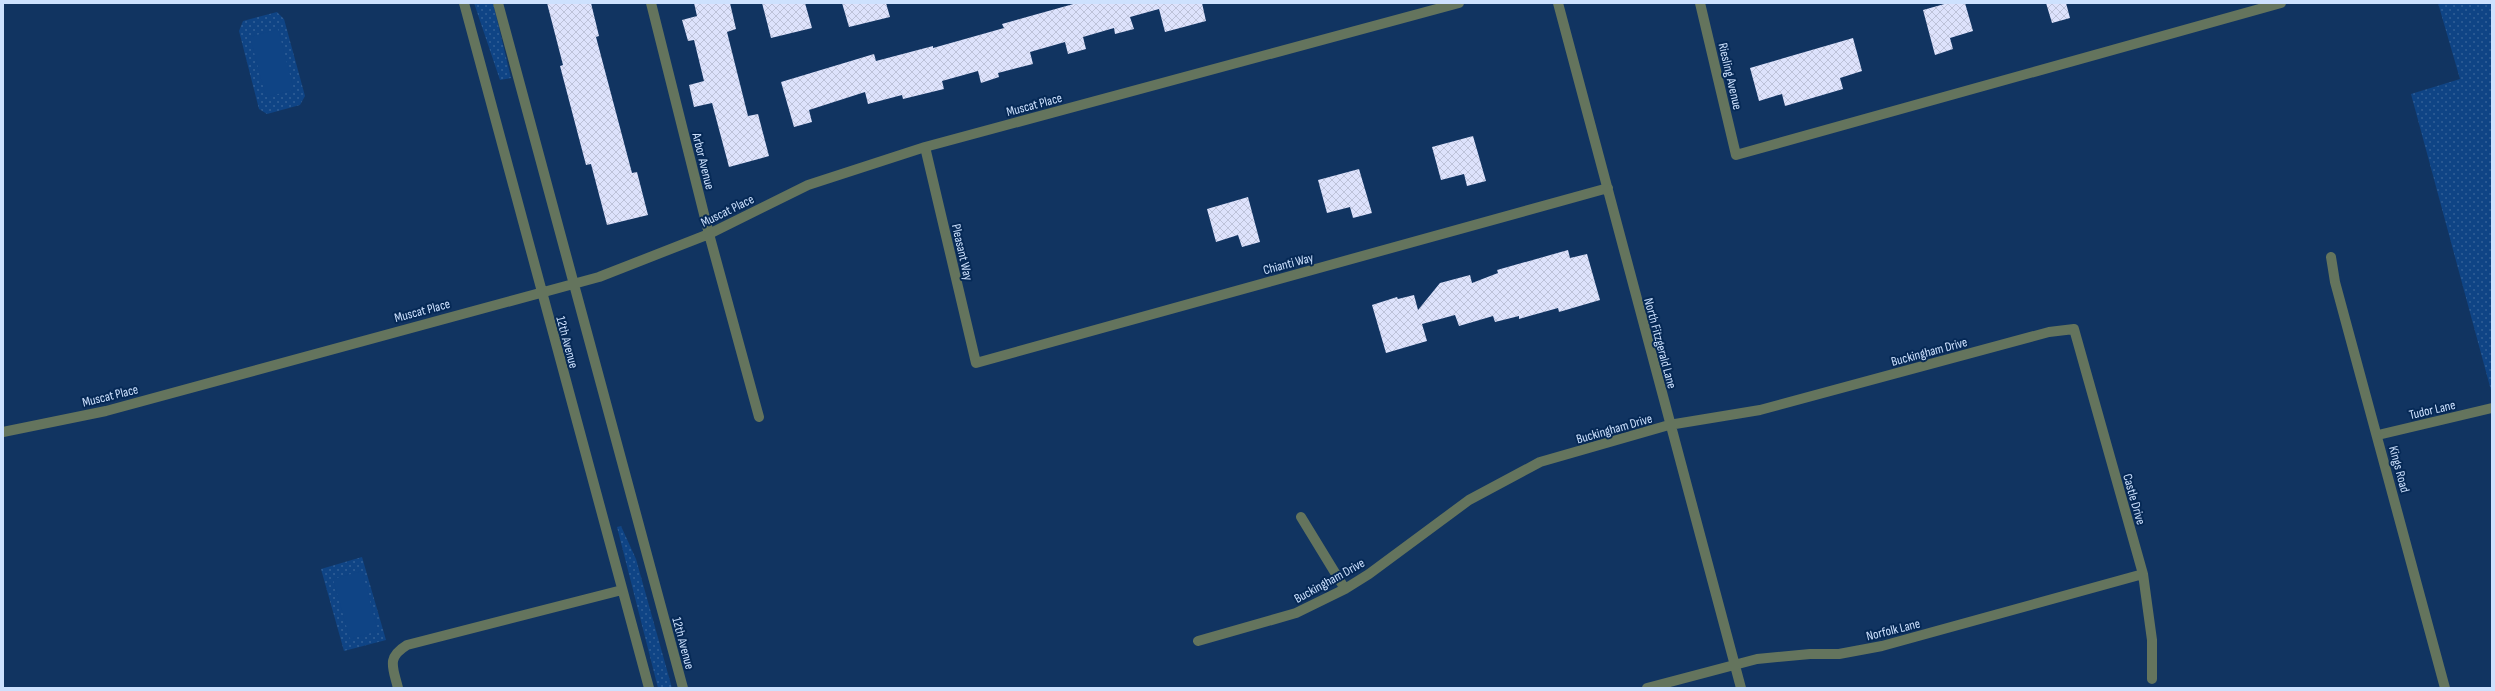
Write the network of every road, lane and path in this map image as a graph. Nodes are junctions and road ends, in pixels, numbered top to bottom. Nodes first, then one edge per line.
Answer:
1 (464, 3) edge
2 (498, 3) edge
3 (651, 3) edge
4 (1459, 3) edge
5 (1558, 3) edge
6 (1700, 3) edge
7 (2281, 3) edge
8 (925, 147) junction
9 (1608, 188) junction
10 (709, 234) junction
11 (2331, 257) dead end
12 (575, 283) junction
13 (541, 292) junction
14 (2074, 329) joint
15 (976, 363) joint
16 (2492, 408) edge
17 (759, 418) dead end
18 (1669, 426) junction
19 (3, 432) edge
20 (2378, 435) junction
21 (1301, 517) dead end
22 (2143, 574) junction
23 (1345, 589) junction
24 (622, 590) junction
25 (1198, 641) dead end
26 (1734, 664) junction
27 (2152, 679) dead end
28 (398, 688) edge
29 (649, 688) edge
30 (683, 688) edge
31 (1647, 688) edge
32 (1741, 688) edge
33 (2445, 688) edge

1 - 13 street, 12th Avenue
2 - 12 street, 12th Avenue
3 - 10 street, Arbor Avenue
4 - 8 street, Muscat Place
5 - 9 street, North Fitzgerald Lane
6 - 7 street, Riesling Avenue
8 - 10 street, Muscat Place
8 - 15 street, Pleasant Way
9 - 15 street, Chianti Way
9 - 18 street, North Fitzgerald Lane
10 - 12 street, Muscat Place
10 - 17 street, Arbor Avenue
11 - 20 street, Kings Road
12 - 13 street, Muscat Place
12 - 30 street, 12th Avenue
13 - 19 street, Muscat Place
13 - 24 street, 12th Avenue
14 - 18 street, Buckingham Drive
14 - 22 street, Castle Drive
16 - 20 street, Tudor Lane
18 - 23 street, Buckingham Drive
18 - 26 street, North Fitzgerald Lane
20 - 33 street, Kings Road
21 - 23 street
22 - 26 street, Norfolk Lane
22 - 27 street, Castle Drive
23 - 25 street, Buckingham Drive
24 - 28 street
24 - 29 street, 12th Avenue
26 - 31 street, Norfolk Lane
26 - 32 street, North Fitzgerald Lane

